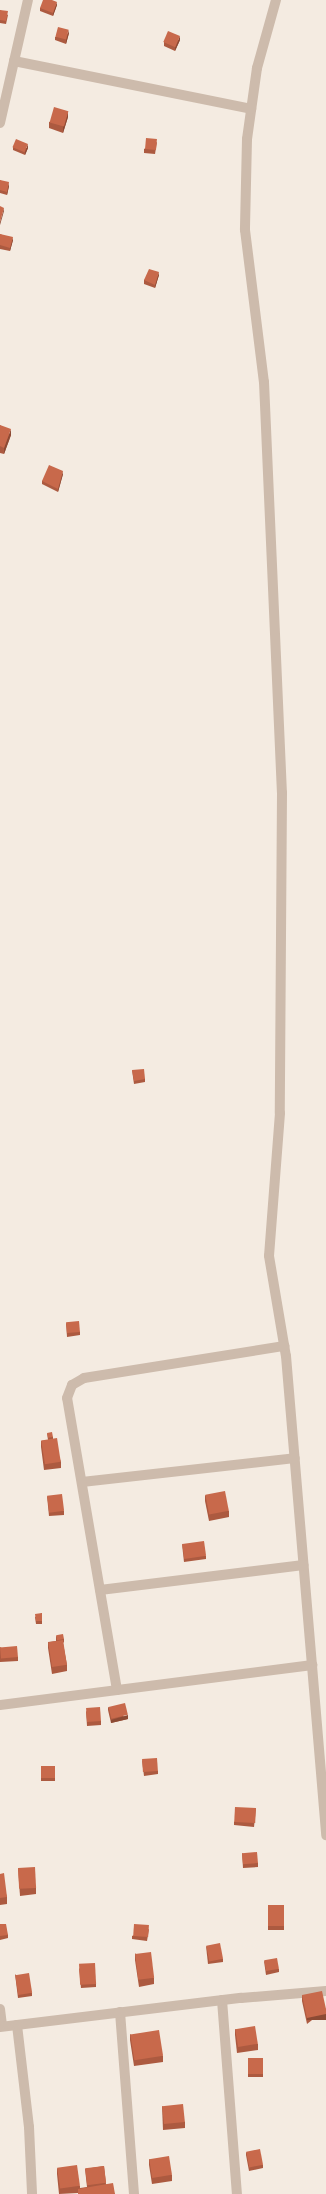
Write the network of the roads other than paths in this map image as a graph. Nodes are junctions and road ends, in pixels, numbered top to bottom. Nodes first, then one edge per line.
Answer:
1 (28, 0) edge
2 (276, 0) edge
3 (14, 61) junction
4 (251, 109) junction
5 (0, 122) edge
6 (284, 1346) junction
7 (295, 1458) junction
8 (82, 1482) junction
9 (304, 1565) junction
10 (100, 1590) junction
11 (312, 1665) junction
12 (117, 1690) junction
13 (0, 1705) edge
14 (326, 1835) edge
15 (326, 1991) edge
16 (222, 2000) junction
17 (0, 2009) edge
18 (120, 2012) junction
19 (17, 2025) junction
20 (1, 2026) edge
21 (32, 2194) edge
22 (134, 2194) edge
23 (237, 2194) edge

1 - 3 street
2 - 4 street
3 - 4 street
3 - 5 street
4 - 6 street
6 - 7 street
6 - 8 street
7 - 8 street
7 - 9 street
8 - 10 street
9 - 10 street
9 - 11 street
10 - 12 street
11 - 12 street
11 - 14 street
12 - 13 street
15 - 16 street
16 - 18 street
16 - 23 street
17 - 20 street
18 - 19 street
18 - 22 street
19 - 20 street
19 - 21 street

